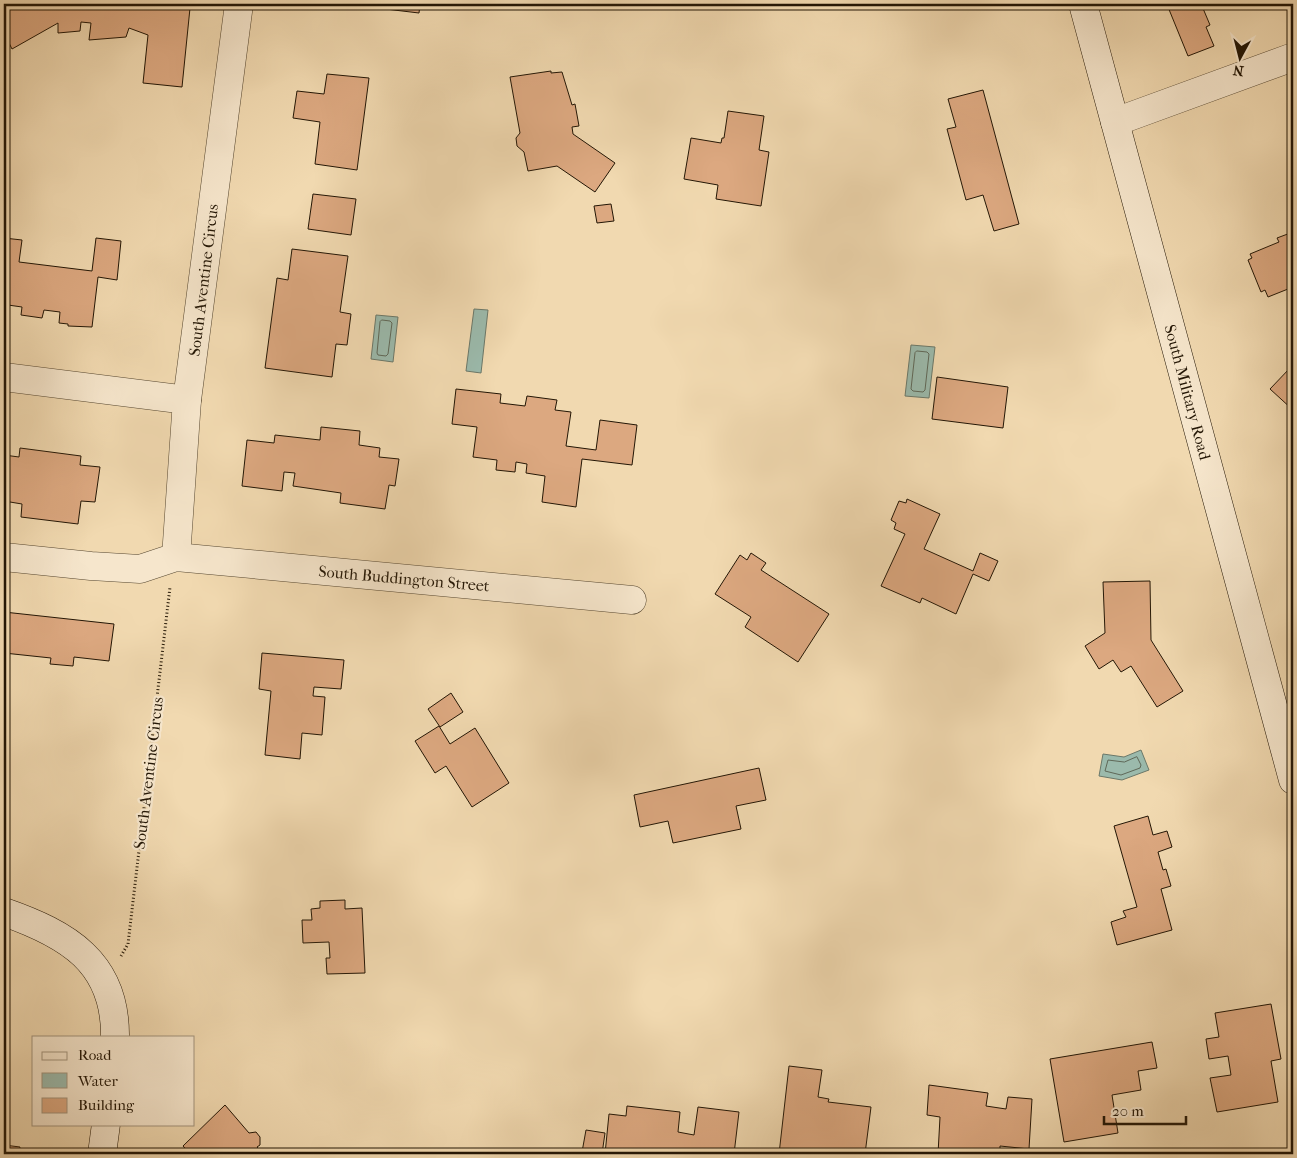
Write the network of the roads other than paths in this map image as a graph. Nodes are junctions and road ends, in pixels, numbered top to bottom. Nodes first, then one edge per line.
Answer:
1 (239, 4) edge
2 (1083, 4) edge
3 (1293, 57) edge
4 (1115, 122) junction
5 (4, 377) edge
6 (187, 400) junction
7 (4, 557) edge
8 (176, 557) junction
9 (632, 600) dead end
10 (1293, 780) edge
11 (4, 912) edge
12 (115, 1036) edge
13 (106, 1126) edge
14 (102, 1154) edge

1 - 6 street, South Aventine Circus
2 - 4 street, South Military Road
3 - 4 street
4 - 10 street, South Military Road
5 - 6 street
6 - 8 street, South Aventine Circus
7 - 8 street
8 - 9 street, South Buddington Street
11 - 12 street
13 - 14 street

